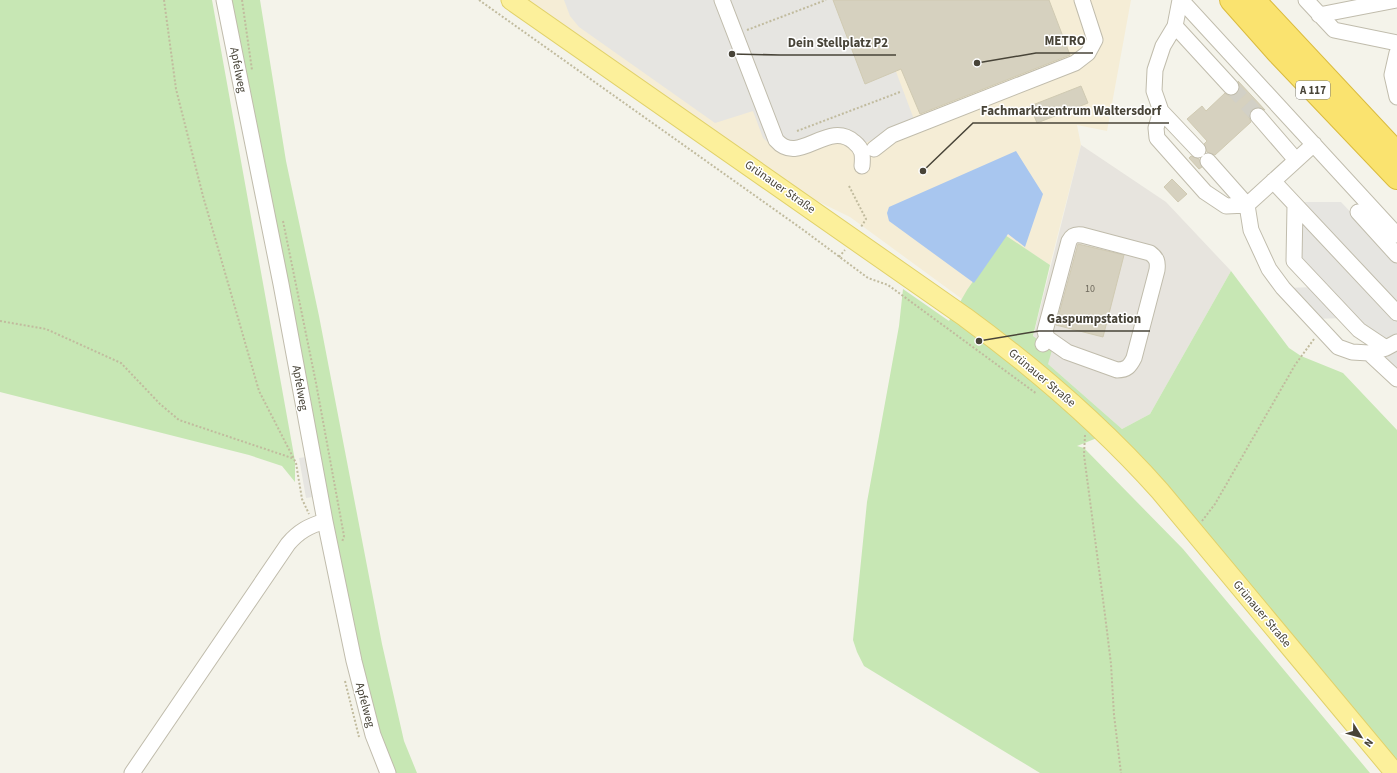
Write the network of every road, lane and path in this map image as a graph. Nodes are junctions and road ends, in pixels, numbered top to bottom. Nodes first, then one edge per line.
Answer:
1 (164, 0) edge
2 (224, 0) edge
3 (479, 0) edge
4 (511, 0) edge
5 (722, 0) edge
6 (826, 0) edge
7 (1082, 0) edge
8 (1181, 0) edge
9 (1231, 0) edge
10 (1254, 0) edge
11 (1306, 0) edge
12 (1396, 0) edge
13 (1319, 15) junction
14 (1174, 26) junction
15 (735, 34) junction
16 (1397, 43) edge
17 (1397, 53) edge
18 (1231, 87) tunnel mouth
19 (900, 92) dead end
20 (1397, 97) edge
21 (1161, 110) junction
22 (1258, 116) tunnel mouth
23 (797, 132) dead end
24 (1314, 144) junction
25 (874, 148) dead end
26 (1198, 150) dead end
27 (1397, 153) edge
28 (1296, 160) junction
29 (1208, 161) dead end
30 (862, 166) dead end
31 (1397, 178) edge
32 (1273, 181) junction
33 (1247, 205) junction
34 (1295, 206) junction
35 (1358, 212) dead end
36 (1397, 235) edge
37 (1397, 255) edge
38 (1397, 313) edge
39 (0, 321) edge
40 (1321, 330) junction
41 (1045, 341) joint
42 (1391, 345) edge
43 (1369, 353) junction
44 (1396, 375) edge
45 (1039, 396) dead end
46 (1089, 424) junction
47 (292, 458) junction
48 (302, 499) dead end
49 (325, 521) junction
50 (1202, 521) dead end
51 (132, 773) edge
52 (388, 773) edge
53 (1121, 773) edge
54 (1395, 773) edge

1 - 47 path
2 - 49 street, Apfelweg
3 - 45 path
4 - 46 main road, Grünauer Straße
5 - 15 street
6 - 15 path
7 - 25 street
8 - 14 street
8 - 24 street
9 - 31 highway, A 117
10 - 27 highway, A 117
11 - 13 street
12 - 13 street
13 - 16 street
14 - 18 street
14 - 21 street
15 - 30 street
17 - 20 street
19 - 23 path
21 - 26 street
21 - 33 street
22 - 28 street
24 - 28 street
24 - 36 street
28 - 32 street
29 - 33 street
32 - 33 street
32 - 34 street
33 - 40 street
34 - 38 street
34 - 42 street
35 - 37 street
39 - 47 path
40 - 43 street
40 - 50 path
41 - 41 street
42 - 43 street
43 - 44 street
46 - 53 path
46 - 54 main road, Grünauer Straße
47 - 48 path
49 - 51 street
49 - 52 street, Apfelweg

